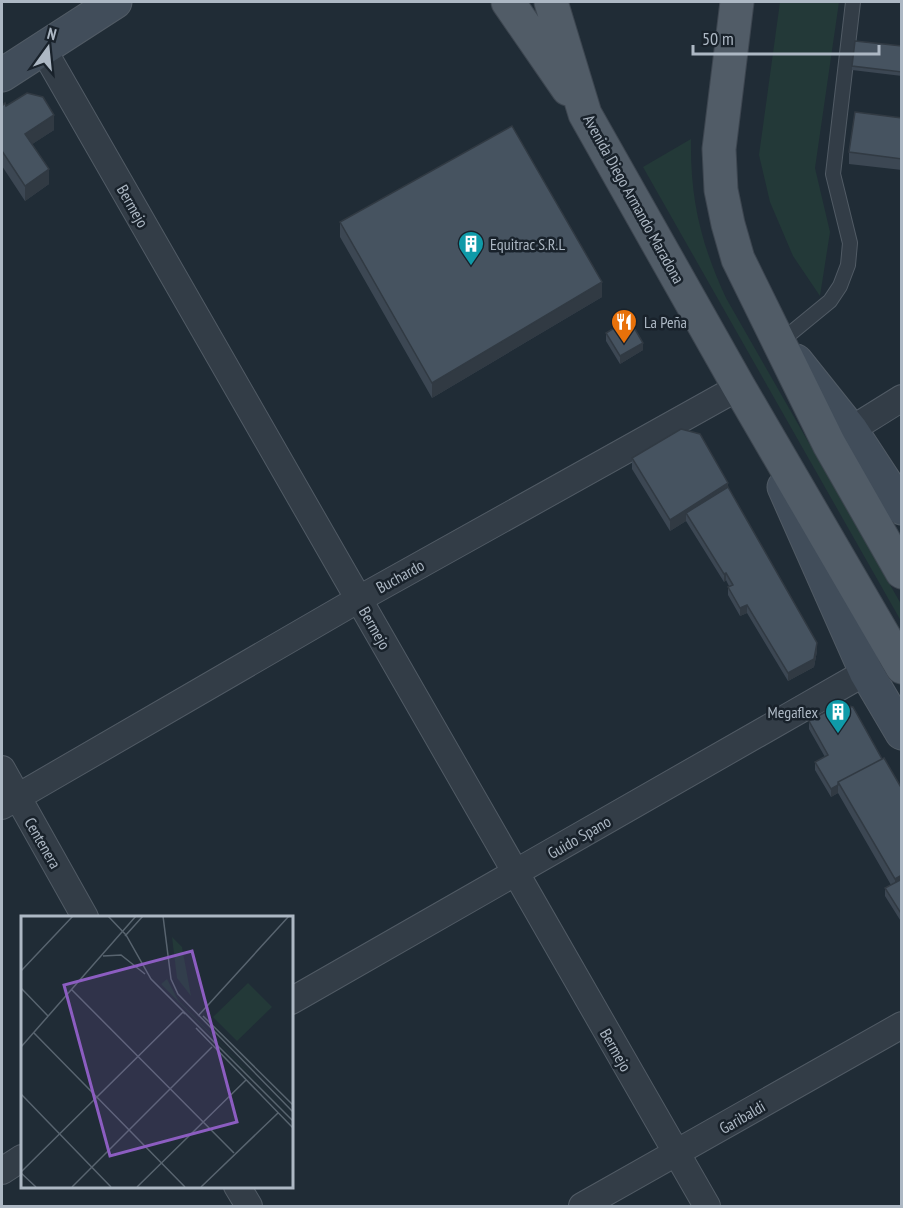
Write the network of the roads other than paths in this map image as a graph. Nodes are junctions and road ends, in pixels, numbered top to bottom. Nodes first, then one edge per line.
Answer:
1 (115, 2) edge
2 (508, 2) edge
3 (551, 2) edge
4 (737, 2) edge
5 (853, 2) edge
6 (43, 49) junction
7 (2, 75) edge
8 (585, 114) junction
9 (780, 342) junction
10 (739, 387) junction
11 (902, 398) edge
12 (840, 437) junction
13 (902, 508) edge
14 (902, 572) edge
15 (359, 599) junction
16 (902, 667) edge
17 (866, 672) junction
18 (902, 734) edge
19 (2, 769) edge
20 (9, 802) edge
21 (514, 874) junction
22 (84, 916) edge
23 (292, 1000) edge
24 (902, 1025) edge
25 (676, 1155) junction
26 (21, 1159) edge
27 (2, 1171) edge
28 (238, 1187) edge
29 (249, 1206) edge
30 (582, 1206) edge
31 (707, 1206) edge

1 - 6 street
2 - 8 main road
3 - 8 main road, Avenida Diego Armando Maradona
4 - 9 main road
5 - 9 lane
6 - 7 street
6 - 15 street, Bermejo
8 - 10 main road, Avenida Diego Armando Maradona
9 - 12 main road
10 - 15 street, Buchardo
10 - 16 main road, Avenida Diego Armando Maradona
10 - 17 street, Avenida Diego Armando Maradona
11 - 12 street
12 - 13 street
12 - 14 main road
15 - 20 street, Buchardo
15 - 21 street, Bermejo
17 - 18 street, Avenida Diego Armando Maradona
17 - 21 street, Guido Spano
19 - 20 street, Centenera
20 - 22 street, Centenera
21 - 23 street, Guido Spano
21 - 25 street, Bermejo
24 - 25 street, Garibaldi
25 - 30 street, Garibaldi
25 - 31 street, Bermejo
26 - 27 street
28 - 29 street

